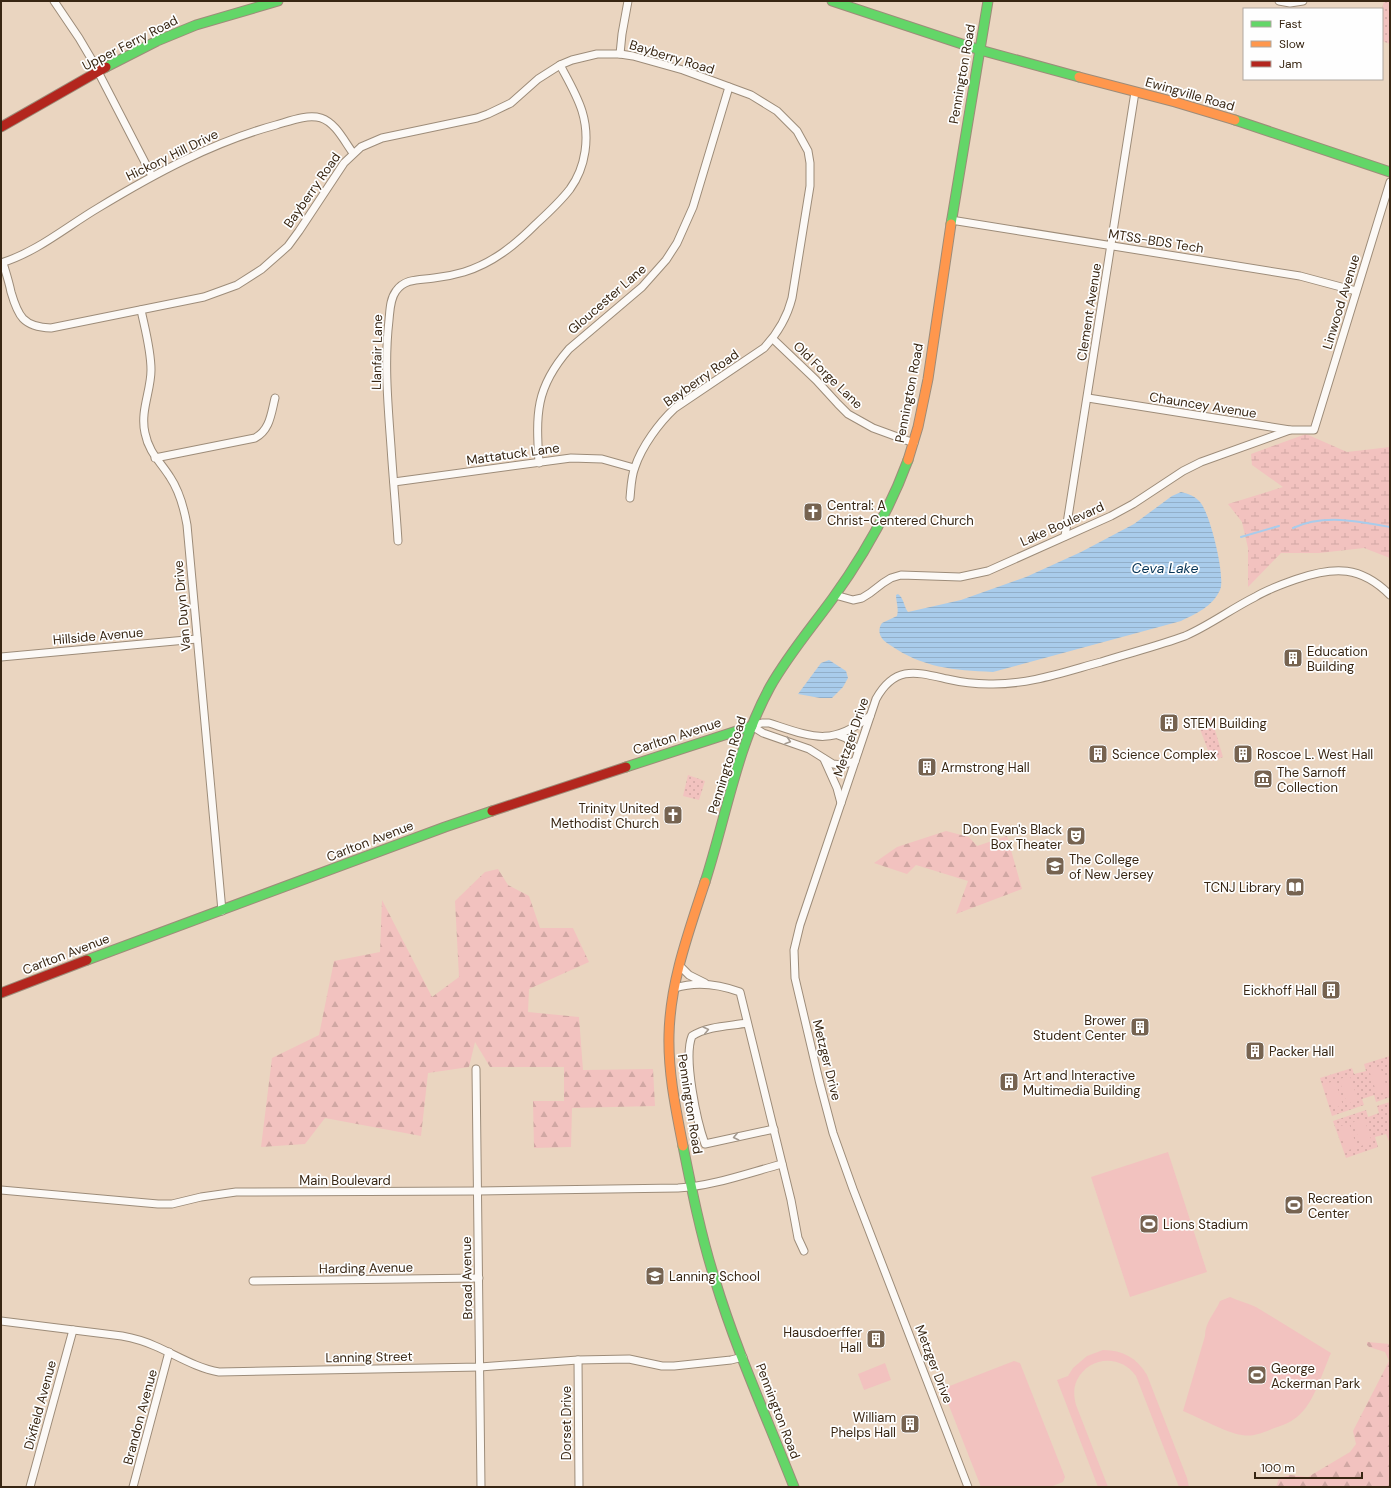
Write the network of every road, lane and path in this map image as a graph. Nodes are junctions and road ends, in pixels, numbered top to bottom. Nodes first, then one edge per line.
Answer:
1 (54, 1) edge
2 (278, 1) edge
3 (628, 1) edge
4 (832, 1) edge
5 (988, 1) edge
6 (1280, 1) edge
7 (1303, 1) edge
8 (980, 50) junction
9 (620, 54) junction
10 (560, 65) junction
11 (98, 72) junction
12 (729, 88) junction
13 (1135, 92) junction
14 (1, 127) edge
15 (353, 153) junction
16 (1390, 172) edge
17 (152, 176) junction
18 (1390, 182) edge
19 (951, 220) junction
20 (1112, 246) junction
21 (2, 263) edge
22 (1356, 291) junction
23 (142, 310) junction
24 (773, 339) junction
25 (275, 398) dead end
26 (1088, 398) junction
27 (1290, 430) junction
28 (1314, 430) joint
29 (914, 443) junction
30 (155, 458) junction
31 (539, 463) junction
32 (634, 468) junction
33 (394, 482) junction
34 (630, 498) dead end
35 (1065, 536) junction
36 (398, 541) dead end
37 (835, 595) junction
38 (1390, 595) edge
39 (197, 639) junction
40 (1, 657) edge
41 (870, 716) junction
42 (752, 726) junction
43 (838, 735) junction
44 (858, 751) junction
45 (824, 759) junction
46 (855, 761) junction
47 (841, 803) junction
48 (222, 911) junction
49 (680, 966) junction
50 (707, 983) junction
51 (675, 988) junction
52 (1, 993) edge
53 (747, 1023) junction
54 (476, 1068) dead end
55 (774, 1129) junction
56 (782, 1164) junction
57 (692, 1187) junction
58 (1, 1190) edge
59 (478, 1191) junction
60 (804, 1251) dead end
61 (479, 1278) junction
62 (253, 1281) dead end
63 (1, 1321) edge
64 (73, 1330) junction
65 (169, 1352) junction
66 (743, 1357) junction
67 (578, 1360) junction
68 (480, 1367) junction
69 (30, 1487) edge
70 (133, 1487) edge
71 (481, 1487) edge
72 (579, 1487) edge
73 (794, 1487) edge
74 (968, 1487) edge

1 - 11 street
2 - 11 main road, Upper Ferry Road
3 - 9 street
4 - 8 main road
5 - 8 main road, Pennington Road
6 - 7 street
8 - 13 main road, Ewingville Road
8 - 19 main road, Pennington Road
9 - 10 street, Bayberry Road
9 - 12 street, Bayberry Road
10 - 15 street, Bayberry Road
10 - 33 street, Llanfair Lane
11 - 14 main road, Upper Ferry Road
11 - 17 street
12 - 24 street, Bayberry Road
12 - 31 street, Gloucester Lane
13 - 16 main road, Ewingville Road
13 - 20 street, Clement Avenue
15 - 17 street, Hickory Hill Drive
15 - 23 street, Bayberry Road
17 - 21 street, Hickory Hill Drive
18 - 22 street, Linwood Avenue
19 - 20 street, MTSS-BDS Tech
19 - 29 main road, Pennington Road
20 - 22 street, MTSS-BDS Tech
20 - 26 street, Clement Avenue
21 - 23 street, Bayberry Road
22 - 28 street, Linwood Avenue
23 - 30 street, Van Duyn Drive
24 - 29 street, Old Forge Lane
24 - 32 street, Bayberry Road
25 - 30 street
26 - 27 street, Chauncey Avenue
26 - 35 street, Clement Avenue
27 - 28 street, Chauncey Avenue
27 - 35 street, Lake Boulevard
29 - 37 main road, Pennington Road
30 - 39 street, Van Duyn Drive
31 - 32 street, Mattatuck Lane
31 - 33 street, Mattatuck Lane
32 - 34 street, Bayberry Road
33 - 36 street, Llanfair Lane
35 - 37 street, Lake Boulevard
37 - 42 main road, Pennington Road
38 - 41 street, Metzger Drive
39 - 40 street, Hillside Avenue
39 - 48 street, Van Duyn Drive
41 - 43 street
41 - 44 street, Metzger Drive
42 - 43 street
42 -> 45 street
42 - 48 main road, Carlton Avenue
42 - 49 main road, Pennington Road
43 - 44 street
44 - 46 street, Metzger Drive
45 - 46 street
45 - 47 street
46 - 47 street, Metzger Drive
47 - 74 street, Metzger Drive
48 - 52 main road, Carlton Avenue
49 - 50 street
49 - 51 main road, Pennington Road
50 - 51 street
50 - 53 street
51 - 57 main road, Pennington Road
53 - 55 street
55 -> 53 street
54 - 59 street, Broad Avenue
55 - 56 street
56 - 57 street, Main Boulevard
56 - 60 street
57 - 59 street, Main Boulevard
57 - 66 main road, Pennington Road
58 - 59 street, Main Boulevard
59 - 61 street, Broad Avenue
61 - 62 street, Harding Avenue
61 - 68 street, Broad Avenue
63 - 64 street, Lanning Street
64 - 65 street, Lanning Street
64 - 69 street, Dixfield Avenue
65 - 68 street, Lanning Street
65 - 70 street, Brandon Avenue
66 - 67 street, Lanning Street
66 - 73 main road, Pennington Road
67 - 68 street, Lanning Street
67 - 72 street, Dorset Drive
68 - 71 street, Broad Avenue

